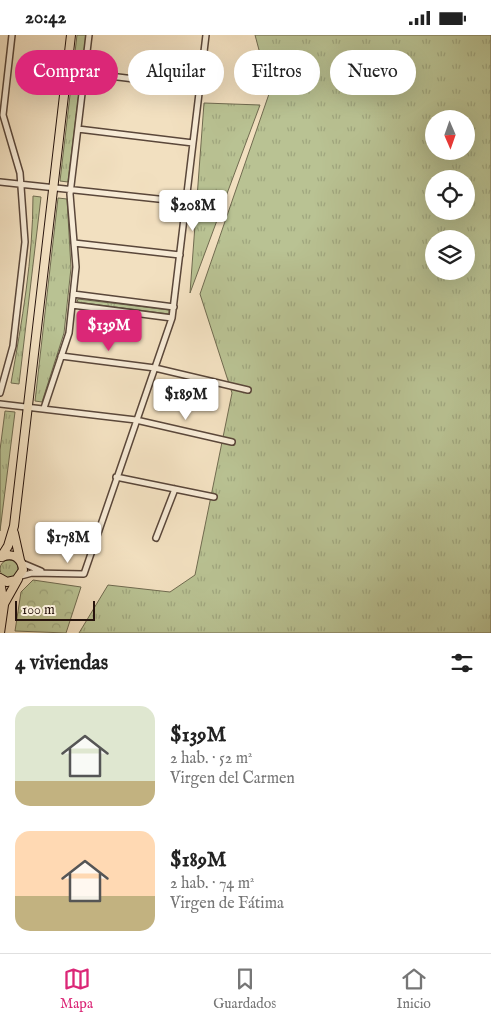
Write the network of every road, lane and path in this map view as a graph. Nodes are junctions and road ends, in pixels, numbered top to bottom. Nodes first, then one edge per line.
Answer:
1 (12, 35) edge
2 (71, 35) edge
3 (89, 35) edge
4 (206, 35) edge
5 (87, 50) edge
6 (204, 50) edge
7 (82, 95) edge
8 (199, 95) edge
9 (2, 122) edge
10 (78, 129) junction
11 (193, 143) junction
12 (0, 182) edge
13 (21, 184) junction
14 (53, 188) junction
15 (71, 188) junction
16 (186, 202) junction
17 (74, 243) junction
18 (180, 255) junction
19 (73, 294) junction
20 (72, 305) junction
21 (174, 307) junction
22 (172, 318) junction
23 (61, 356) junction
24 (155, 368) junction
25 (248, 390) dead end
26 (0, 393) edge
27 (0, 404) edge
28 (27, 407) junction
29 (44, 408) junction
30 (136, 420) junction
31 (232, 442) dead end
32 (116, 477) junction
33 (175, 489) junction
34 (214, 497) dead end
35 (14, 526) junction
36 (156, 538) dead end
37 (1, 558) edge
38 (21, 562) junction
39 (52, 574) junction
40 (20, 577) junction
41 (0, 580) edge
42 (4, 605) junction
43 (0, 633) edge

1 - 9 street
2 - 14 main road
3 - 5 street
4 - 6 street
7 - 10 street
8 - 11 street
9 - 13 street
10 - 11 street
10 - 15 street
11 - 16 street
12 - 13 street
13 - 14 street
13 - 26 street
14 - 15 street
14 - 28 main road
15 - 16 street
15 - 17 street
16 - 18 street
17 - 18 street
17 - 19 street
18 - 21 street
19 - 20 street
19 - 21 street
20 - 22 street
20 - 23 street
21 - 22 street
22 - 24 street
23 - 24 street
23 - 29 street
24 - 25 street
24 - 30 street
27 - 28 street
28 - 29 street
28 - 35 main road
29 - 30 street
30 - 31 street
30 - 32 street
32 - 33 street
32 - 39 street
33 - 34 street
33 - 36 street
35 - 37 main road
35 - 38 main road
37 - 38 main road
38 - 39 street
38 - 40 main road
39 - 40 street
40 - 41 main road
40 - 42 main road
41 - 42 main road
42 - 43 main road

